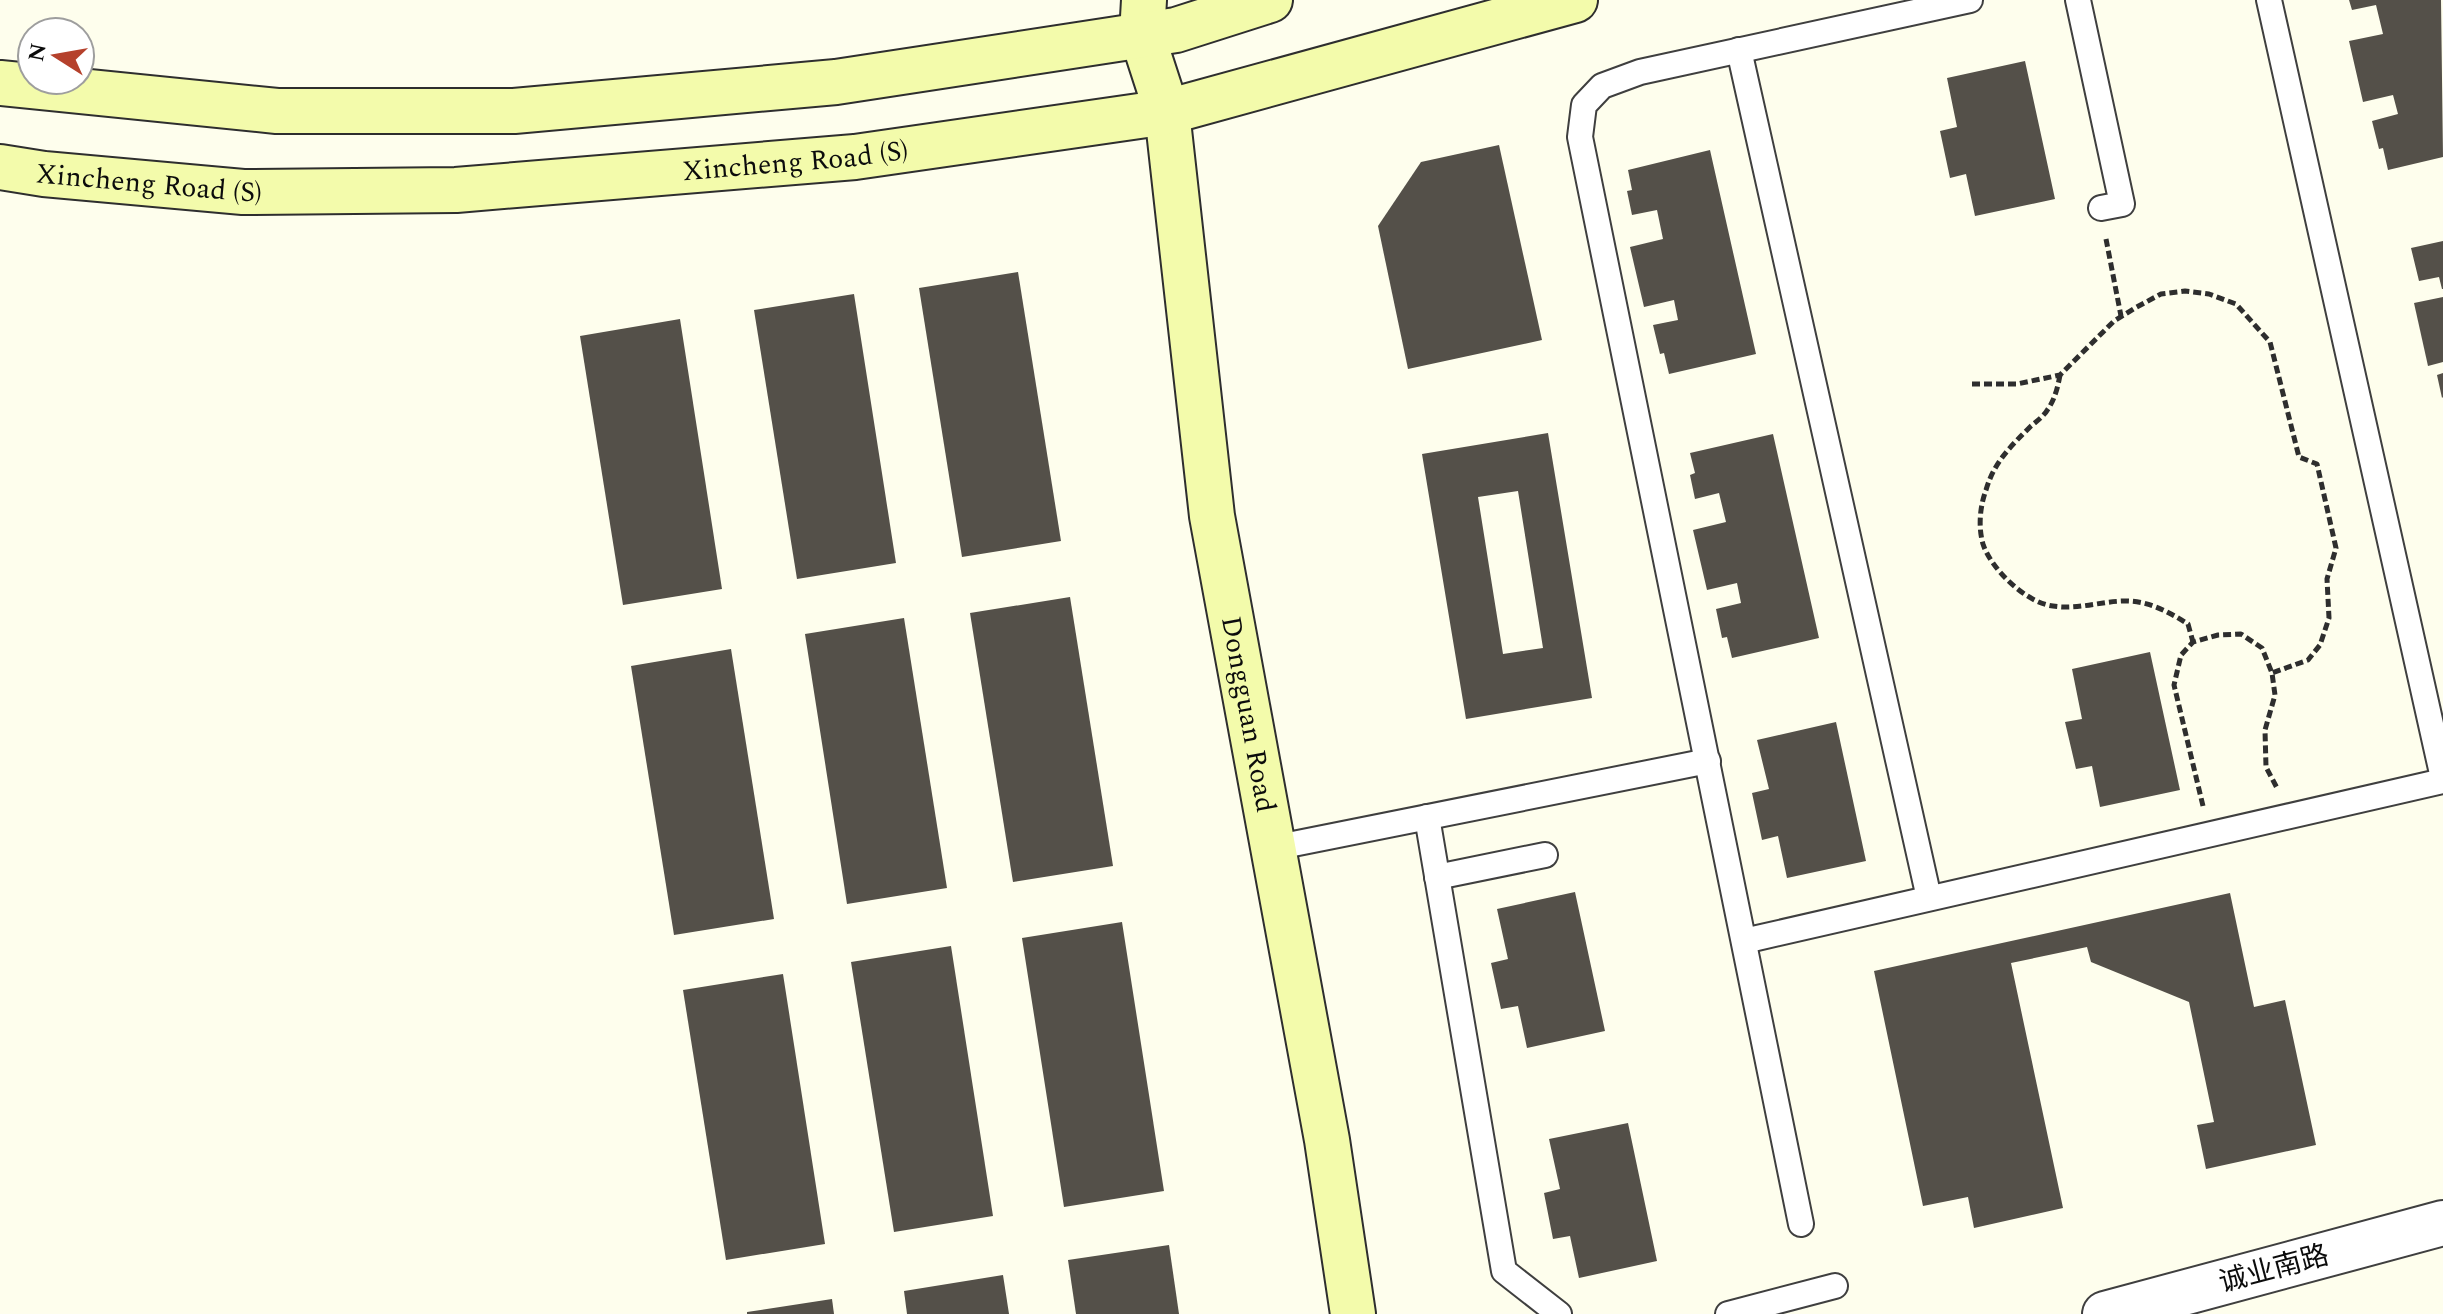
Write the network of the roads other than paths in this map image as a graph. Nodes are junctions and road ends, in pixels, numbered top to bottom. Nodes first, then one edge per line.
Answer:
1 (1270, 0) edge
2 (1575, 0) edge
3 (1970, 0) edge
4 (2078, 0) edge
5 (2269, 0) edge
6 (1160, 16) edge
7 (1739, 50) junction
8 (0, 83) edge
9 (1167, 112) junction
10 (0, 167) edge
11 (2101, 208) road end
12 (1708, 761) junction
13 (2443, 780) edge
14 (1427, 817) junction
15 (1273, 848) junction
16 (1545, 855) dead end
17 (1437, 877) junction
18 (1929, 898) junction
19 (1744, 941) junction
20 (2443, 1223) edge
21 (1801, 1224) dead end
22 (1835, 1286) dead end
23 (2152, 1308) edge
24 (1353, 1314) edge
25 (1559, 1314) edge
26 (1728, 1314) edge
27 (2105, 1314) edge

1 - 6 main road
2 - 9 main road, Xincheng Road (S)
3 - 7 lane
4 - 11 lane
5 - 13 lane
6 - 8 main road
6 - 9 main road, Dongguan Road
7 - 12 lane
7 - 18 lane
9 - 10 main road, Xincheng Road (S)
9 - 15 main road, Dongguan Road
12 - 14 lane
12 - 19 lane
13 - 18 lane
14 - 15 lane
14 - 17 lane
15 - 24 main road, Dongguan Road
16 - 17 lane
17 - 25 lane
18 - 19 lane
19 - 21 lane
20 - 23 street, 诚业南路
22 - 26 lane
23 - 27 street, 诚业南路

